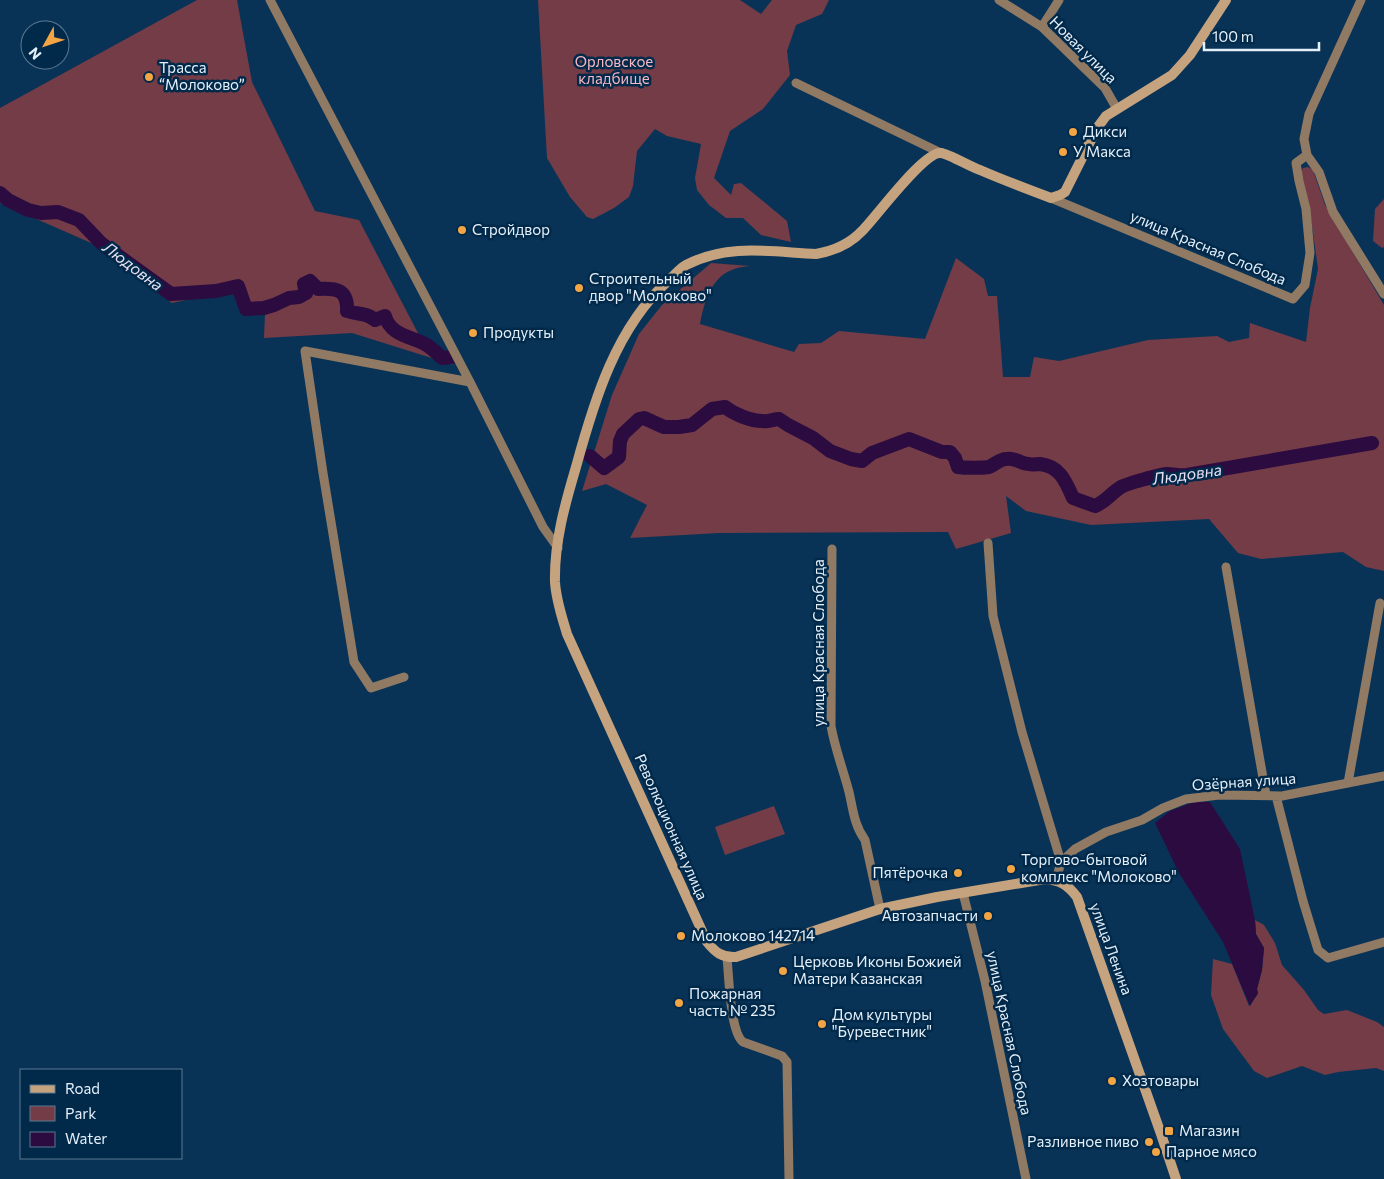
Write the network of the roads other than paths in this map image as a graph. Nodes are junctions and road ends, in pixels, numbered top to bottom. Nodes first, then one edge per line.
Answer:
1 (270, 0) edge
2 (999, 0) edge
3 (1059, 0) edge
4 (1226, 0) edge
5 (1361, 0) edge
6 (1042, 27) junction
7 (796, 83) dead end
8 (1117, 109) junction
9 (941, 153) junction
10 (1307, 155) junction
11 (1051, 198) junction
12 (1384, 294) edge
13 (470, 382) junction
14 (988, 543) dead end
15 (558, 548) junction
16 (832, 549) dead end
17 (1226, 567) dead end
18 (1380, 603) dead end
19 (404, 677) dead end
20 (1384, 776) edge
21 (1348, 783) junction
22 (1266, 795) junction
23 (1276, 796) junction
24 (1060, 862) junction
25 (1056, 880) junction
26 (963, 893) junction
27 (880, 909) junction
28 (1384, 942) edge
29 (727, 958) junction
30 (789, 1179) edge
31 (1026, 1179) edge
32 (1176, 1179) edge

1 - 13 street
2 - 6 street, Новая улица
3 - 6 street
4 - 8 main road
5 - 10 street
6 - 8 street, Новая улица
7 - 9 street
8 - 11 main road
9 - 11 main road
9 - 15 main road, Революционная улица
10 - 11 street, улица Красная Слобода
10 - 12 street
13 - 15 street
13 - 19 street
14 - 24 street
15 - 29 main road, Революционная улица
16 - 27 street, улица Красная Слобода
17 - 22 street
18 - 21 street
20 - 21 street, Озёрная улица
21 - 23 street, Озёрная улица
22 - 23 street, Озёрная улица
22 - 24 street, Озёрная улица
23 - 28 street
24 - 25 street
25 - 26 main road
25 - 32 main road, улица Ленина
26 - 27 main road
26 - 31 street, улица Красная Слобода
27 - 29 main road
29 - 30 street

